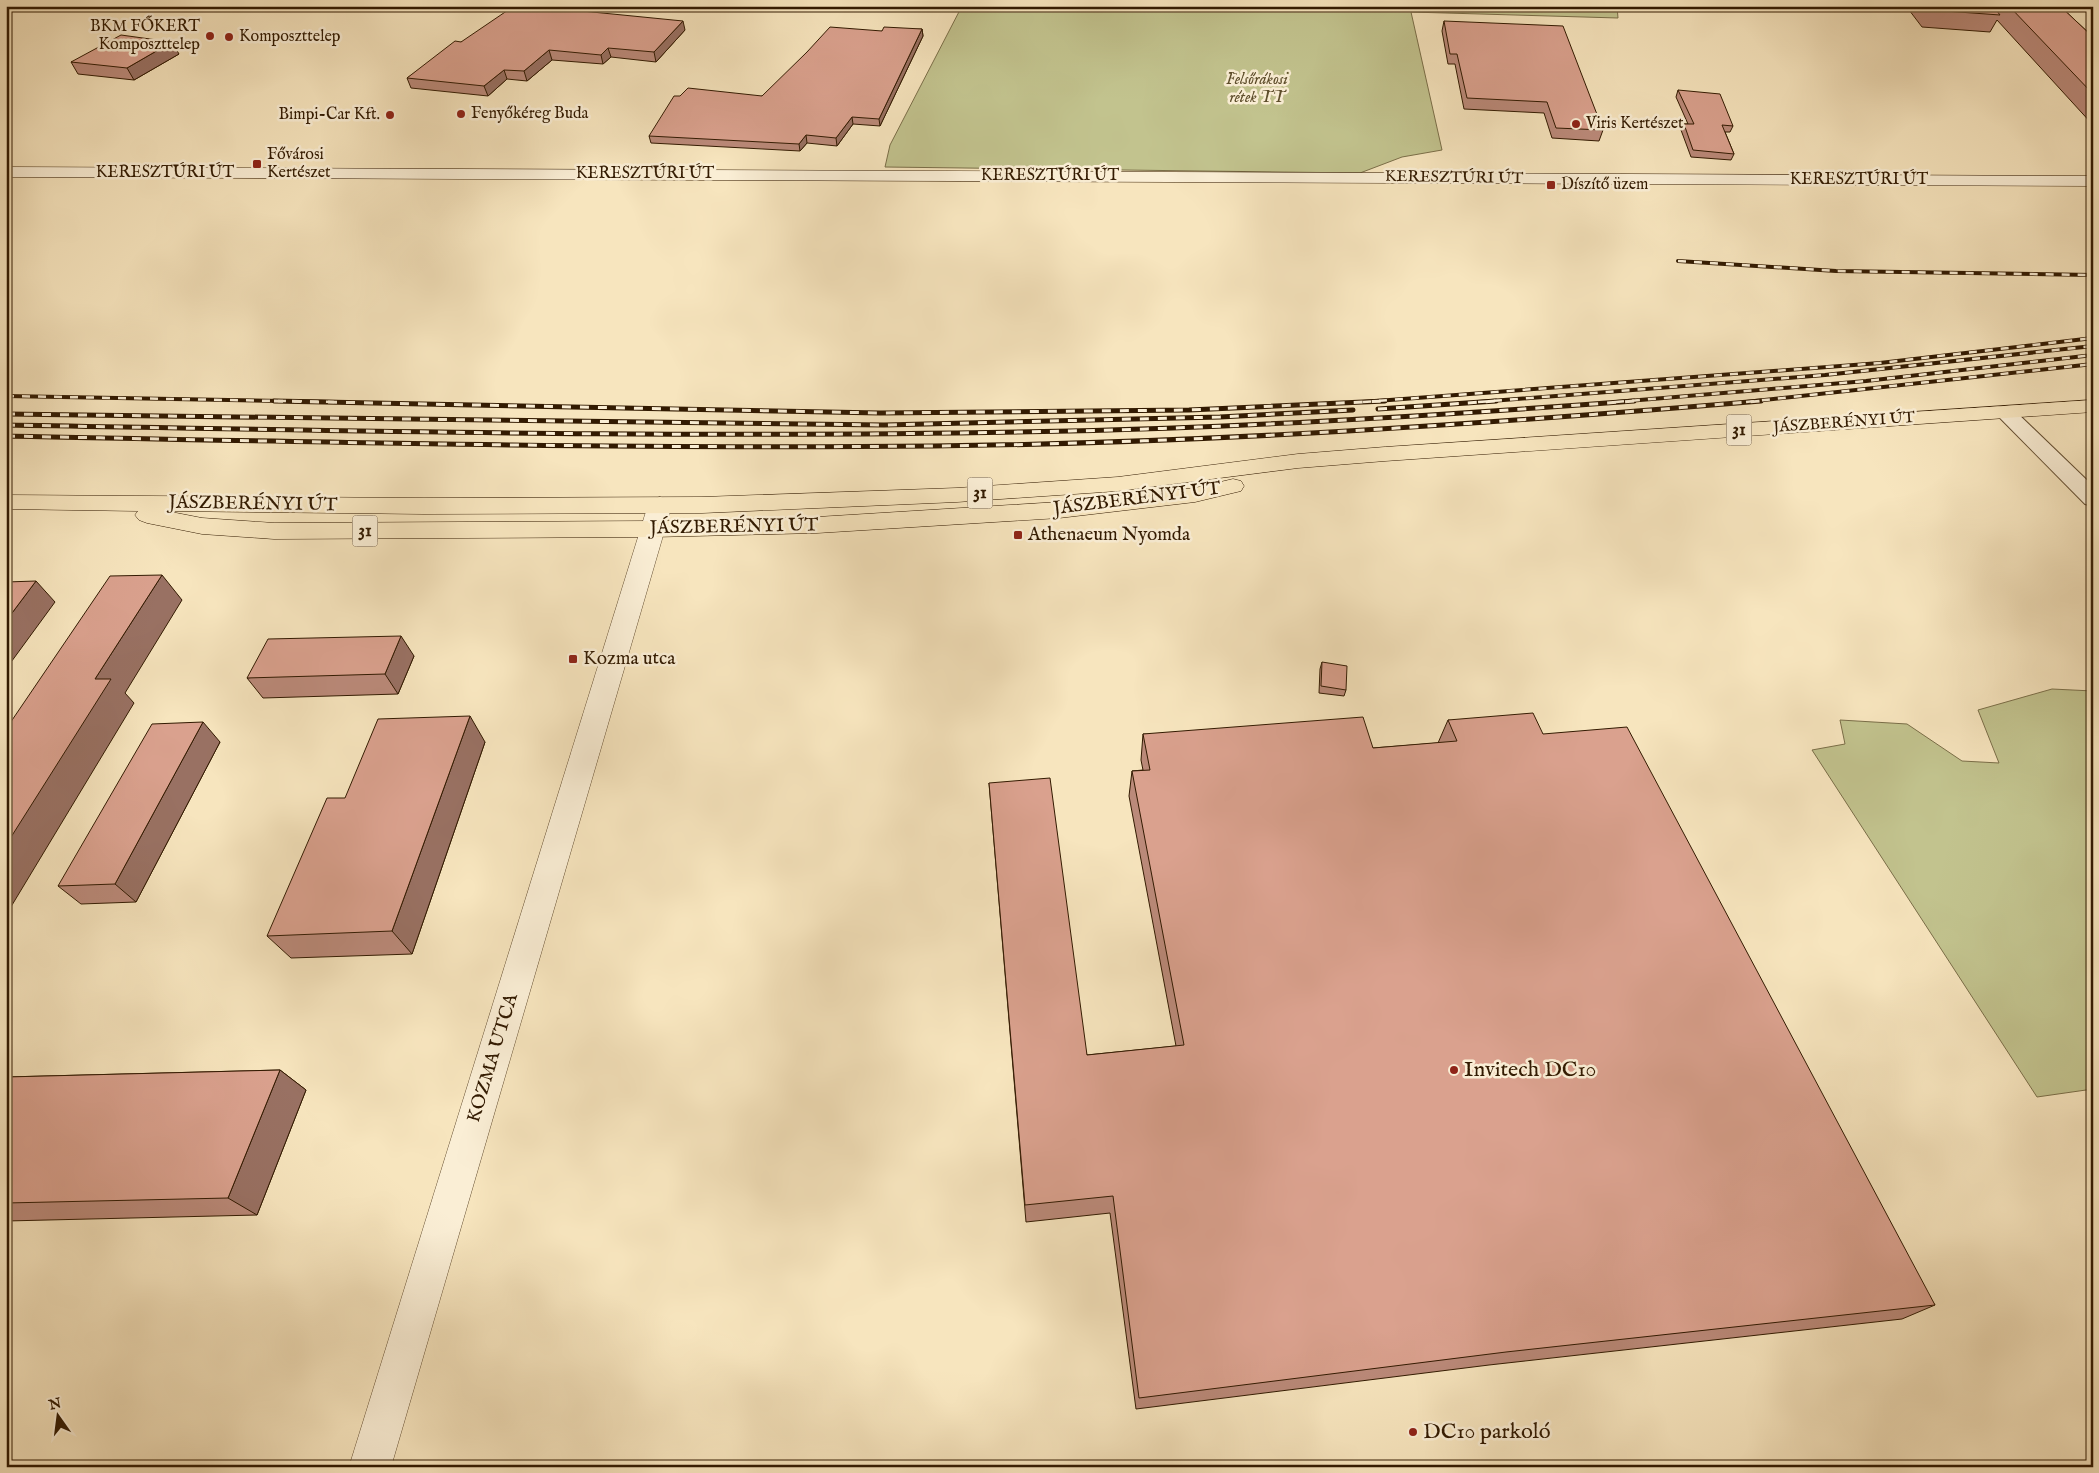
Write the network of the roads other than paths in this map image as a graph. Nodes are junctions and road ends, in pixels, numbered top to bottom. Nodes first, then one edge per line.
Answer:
1 (6, 172) edge
2 (2093, 180) edge
3 (2093, 406) edge
4 (2005, 412) junction
5 (1385, 454) junction
6 (2093, 499) edge
7 (6, 502) edge
8 (79, 502) junction
9 (660, 505) junction
10 (653, 529) junction
11 (370, 1467) edge

1 - 2 main road, KERESZTÚRI ÚT
3 - 4 main road, JÁSZBERÉNYI ÚT / 31
4 - 5 main road, JÁSZBERÉNYI ÚT / 31
4 - 6 street
5 - 9 main road, JÁSZBERÉNYI ÚT / 31
5 - 10 main road, JÁSZBERÉNYI ÚT / 31
7 - 8 main road, JÁSZBERÉNYI ÚT / 31
8 - 9 main road, JÁSZBERÉNYI ÚT / 31
8 - 10 main road, JÁSZBERÉNYI ÚT / 31
9 - 10 main road, KOZMA UTCA
10 - 11 main road, KOZMA UTCA

